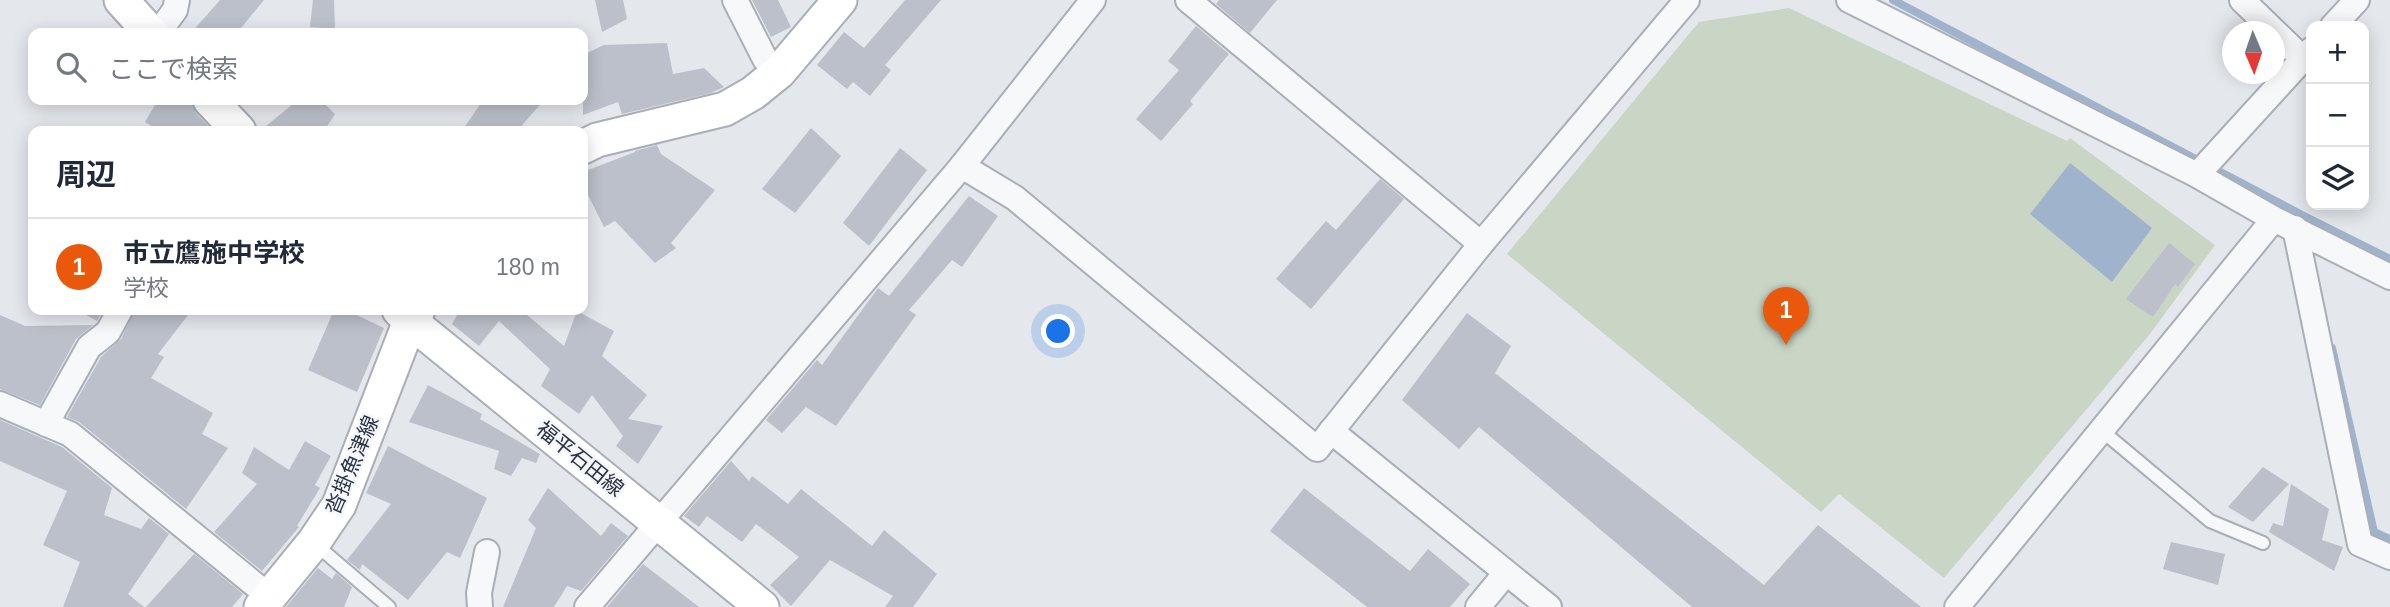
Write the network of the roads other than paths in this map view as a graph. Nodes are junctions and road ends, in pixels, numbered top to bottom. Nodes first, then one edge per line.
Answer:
1 (121, 0) edge
2 (177, 0) edge
3 (735, 0) edge
4 (840, 0) edge
5 (1093, 0) edge
6 (1188, 0) edge
7 (1687, 0) edge
8 (1849, 0) edge
9 (2242, 0) edge
10 (2357, 0) edge
11 (2338, 21) edge
12 (146, 28) edge
13 (162, 28) edge
14 (2306, 53) edge
15 (2306, 55) edge
16 (779, 72) junction
17 (216, 105) edge
18 (234, 126) edge
19 (588, 144) edge
20 (961, 166) junction
21 (2197, 175) junction
22 (2285, 224) junction
23 (1481, 244) junction
24 (2390, 277) edge
25 (117, 315) edge
26 (409, 315) edge
27 (410, 315) edge
28 (0, 404) edge
29 (46, 424) junction
30 (1331, 430) junction
31 (2101, 430) junction
32 (657, 521) junction
33 (314, 542) junction
34 (2263, 543) dead end
35 (487, 552) dead end
36 (2390, 557) edge
37 (1506, 573) junction
38 (265, 602) edge
39 (389, 607) edge
40 (480, 607) edge
41 (587, 607) edge
42 (762, 607) edge
43 (1478, 607) edge
44 (1549, 607) edge
45 (1957, 607) edge

1 - 12 main road
2 - 13 street
3 - 16 street
4 - 16 main road
5 - 20 street
6 - 23 street
7 - 23 street
8 - 21 street
9 - 14 street
10 - 11 street
15 - 21 street
16 - 19 main road
17 - 18 main road
20 - 30 street
20 - 32 street
21 - 22 street
22 - 24 street
22 - 31 street
22 - 36 street
23 - 30 street
25 - 29 street
26 - 33 main road, 沓掛魚津線
27 - 32 main road, 福平石田線
28 - 29 street
29 - 38 street
30 - 37 street
31 - 34 lane
31 - 45 street
32 - 41 street
32 - 42 main road, 福平石田線
33 - 38 main road, 沓掛魚津線
33 - 39 lane
35 - 40 street
37 - 43 street
37 - 44 street

